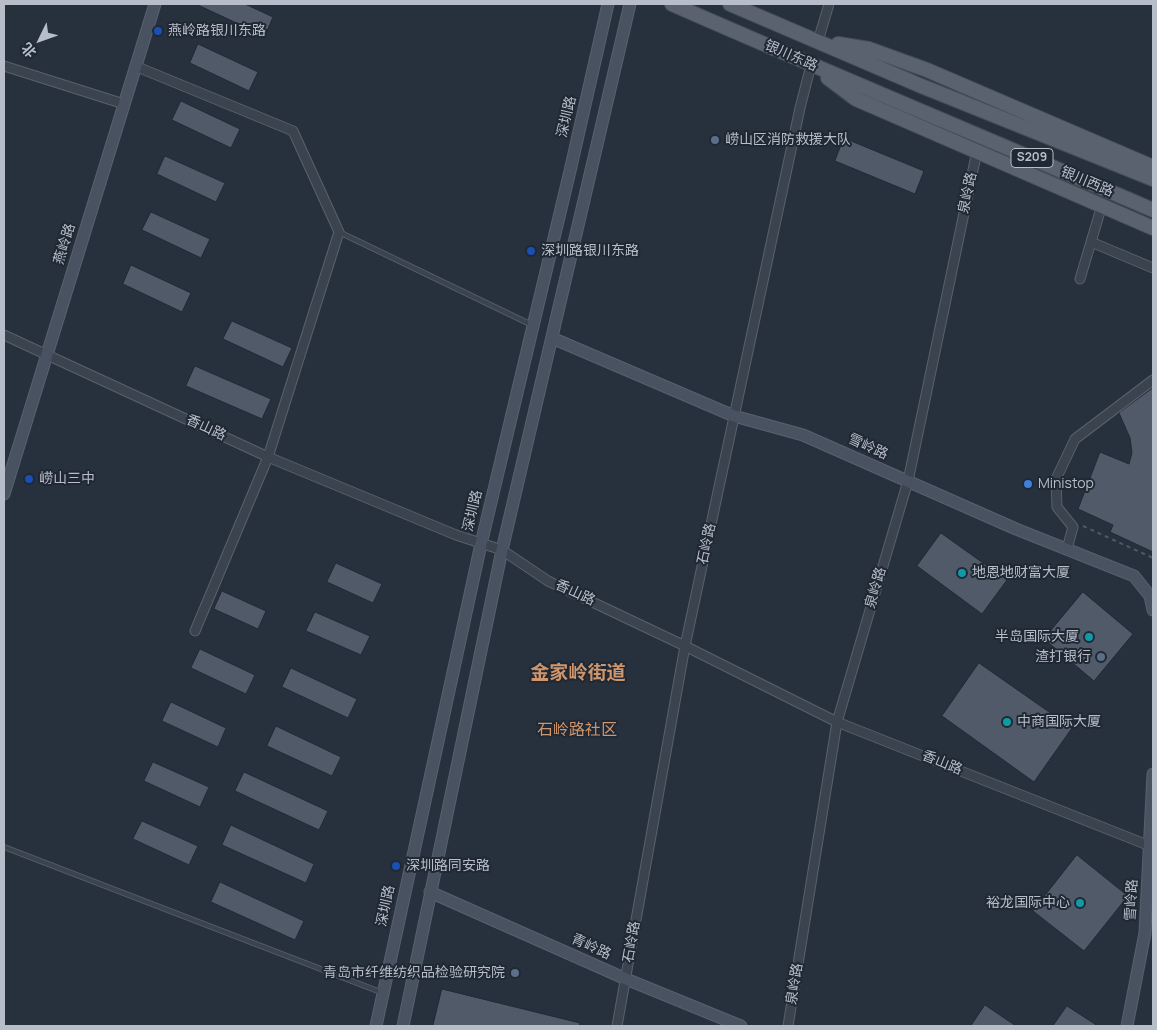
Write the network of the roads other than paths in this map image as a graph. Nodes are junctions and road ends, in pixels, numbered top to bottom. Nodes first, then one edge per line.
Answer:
1 (154, 4) edge
2 (608, 4) edge
3 (630, 4) edge
4 (672, 4) edge
5 (730, 4) edge
6 (829, 4) edge
7 (818, 41) junction
8 (812, 65) junction
9 (4, 66) edge
10 (135, 66) junction
11 (124, 104) junction
12 (911, 106) joint
13 (977, 151) junction
14 (1153, 167) edge
15 (1153, 179) edge
16 (1102, 205) junction
17 (1153, 210) edge
18 (1153, 228) edge
19 (339, 232) junction
20 (1090, 242) junction
21 (1153, 268) edge
22 (1080, 279) dead end
23 (533, 325) junction
24 (4, 335) edge
25 (552, 338) junction
26 (47, 354) junction
27 (1153, 380) edge
28 (734, 416) junction
29 (268, 457) junction
30 (908, 481) junction
31 (4, 494) edge
32 (481, 544) junction
33 (1067, 549) junction
34 (502, 550) junction
35 (1152, 595) edge
36 (1153, 610) edge
37 (195, 631) dead end
38 (685, 646) junction
39 (837, 722) junction
40 (1153, 774) edge
41 (1150, 846) junction
42 (4, 847) edge
43 (430, 892) junction
44 (626, 979) junction
45 (383, 993) junction
46 (376, 1026) edge
47 (403, 1026) edge
48 (616, 1026) edge
49 (741, 1026) edge
50 (788, 1026) edge
51 (1127, 1026) edge

1 - 10 main road, 燕岭路
2 - 23 main road, 深圳路
3 - 25 main road
4 - 8 main road, 银川东路 / S209
5 - 7 main road, 银川东路
6 - 7 street
7 - 14 main road
7 - 15 main road, 银川东路
8 - 12 main road, 银川东路 / S209
8 - 13 main road
8 - 28 street, 石岭路 / 石岭路
9 - 11 street
10 - 11 main road, 燕岭路
10 - 19 street
11 - 26 main road, 燕岭路
12 - 17 main road, 银川西路 / S209
13 - 16 main road
13 - 30 street, 泉岭路
16 - 18 main road
16 - 20 street
19 - 23 lane
19 - 29 street
20 - 21 street
20 - 22 street
23 - 32 main road, 深圳路
24 - 26 street, 香山路
25 - 28 main road, 雪岭路
25 - 34 main road
26 - 29 street, 香山路
26 - 31 main road, 燕岭路
27 - 33 street
28 - 30 main road, 雪岭路
28 - 38 street, 石岭路 / 石岭路
29 - 32 street, 香山路
29 - 37 street
30 - 33 main road, 雪岭路
30 - 39 street, 泉岭路
32 - 34 street, 香山路
32 - 45 main road, 深圳路
33 - 35 main road, 雪岭路
34 - 38 street, 香山路
34 - 43 main road
35 - 36 main road, 雪岭路
38 - 39 street, 香山路
38 - 44 street, 石岭路 / 石岭路
39 - 41 street, 香山路
39 - 50 street, 泉岭路
40 - 41 main road, 雪岭路
41 - 51 main road, 雪岭路
42 - 45 lane
43 - 44 main road, 青岭路
43 - 47 main road
44 - 48 street, 石岭路 / 石岭路
44 - 49 main road, 青岭路
45 - 46 main road, 深圳路

